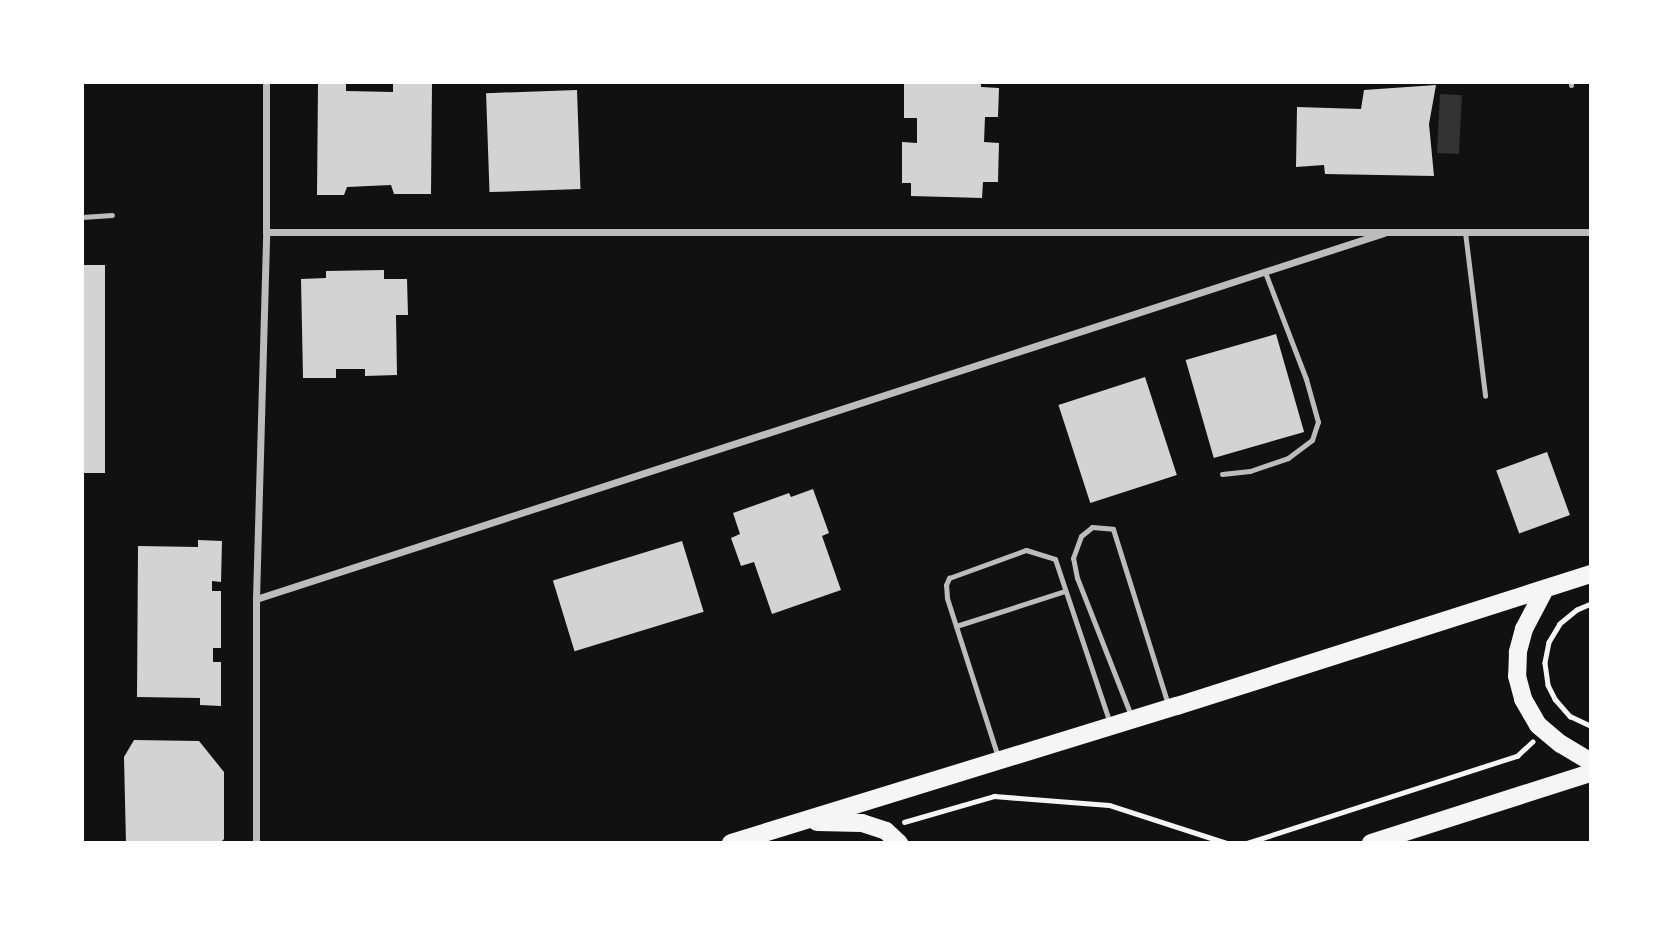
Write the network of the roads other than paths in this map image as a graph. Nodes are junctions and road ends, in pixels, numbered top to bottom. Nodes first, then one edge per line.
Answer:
1 (266, 82) edge
2 (112, 215) dead end
3 (82, 217) edge
4 (1391, 231) junction
5 (266, 232) junction
6 (1465, 232) junction
7 (1591, 232) edge
8 (1265, 272) junction
9 (1485, 396) dead end
10 (1222, 474) dead end
11 (1591, 574) edge
12 (1545, 589) junction
13 (1065, 591) junction
14 (256, 599) junction
15 (956, 626) junction
16 (1168, 708) junction
17 (1133, 720) junction
18 (1111, 726) junction
19 (999, 761) junction
20 (1591, 762) edge
21 (1591, 773) edge
22 (803, 821) junction
23 (892, 837) edge
24 (1394, 839) edge
25 (256, 843) edge
26 (731, 843) edge
27 (1371, 843) edge

1 - 5 street
2 - 3 lane
4 - 5 street
4 - 6 street
4 - 8 street
5 - 14 street
6 - 7 street
6 - 9 lane
8 - 10 lane
8 - 14 street
11 - 12 main road
12 - 16 main road
12 - 20 main road
13 - 15 lane
13 - 15 lane
13 - 18 lane
14 - 25 street
15 - 19 lane
16 - 17 main road
16 - 17 lane
17 - 18 main road
18 - 19 main road
19 - 22 main road
21 - 24 main road
22 - 23 main road
22 - 26 main road
24 - 27 main road

